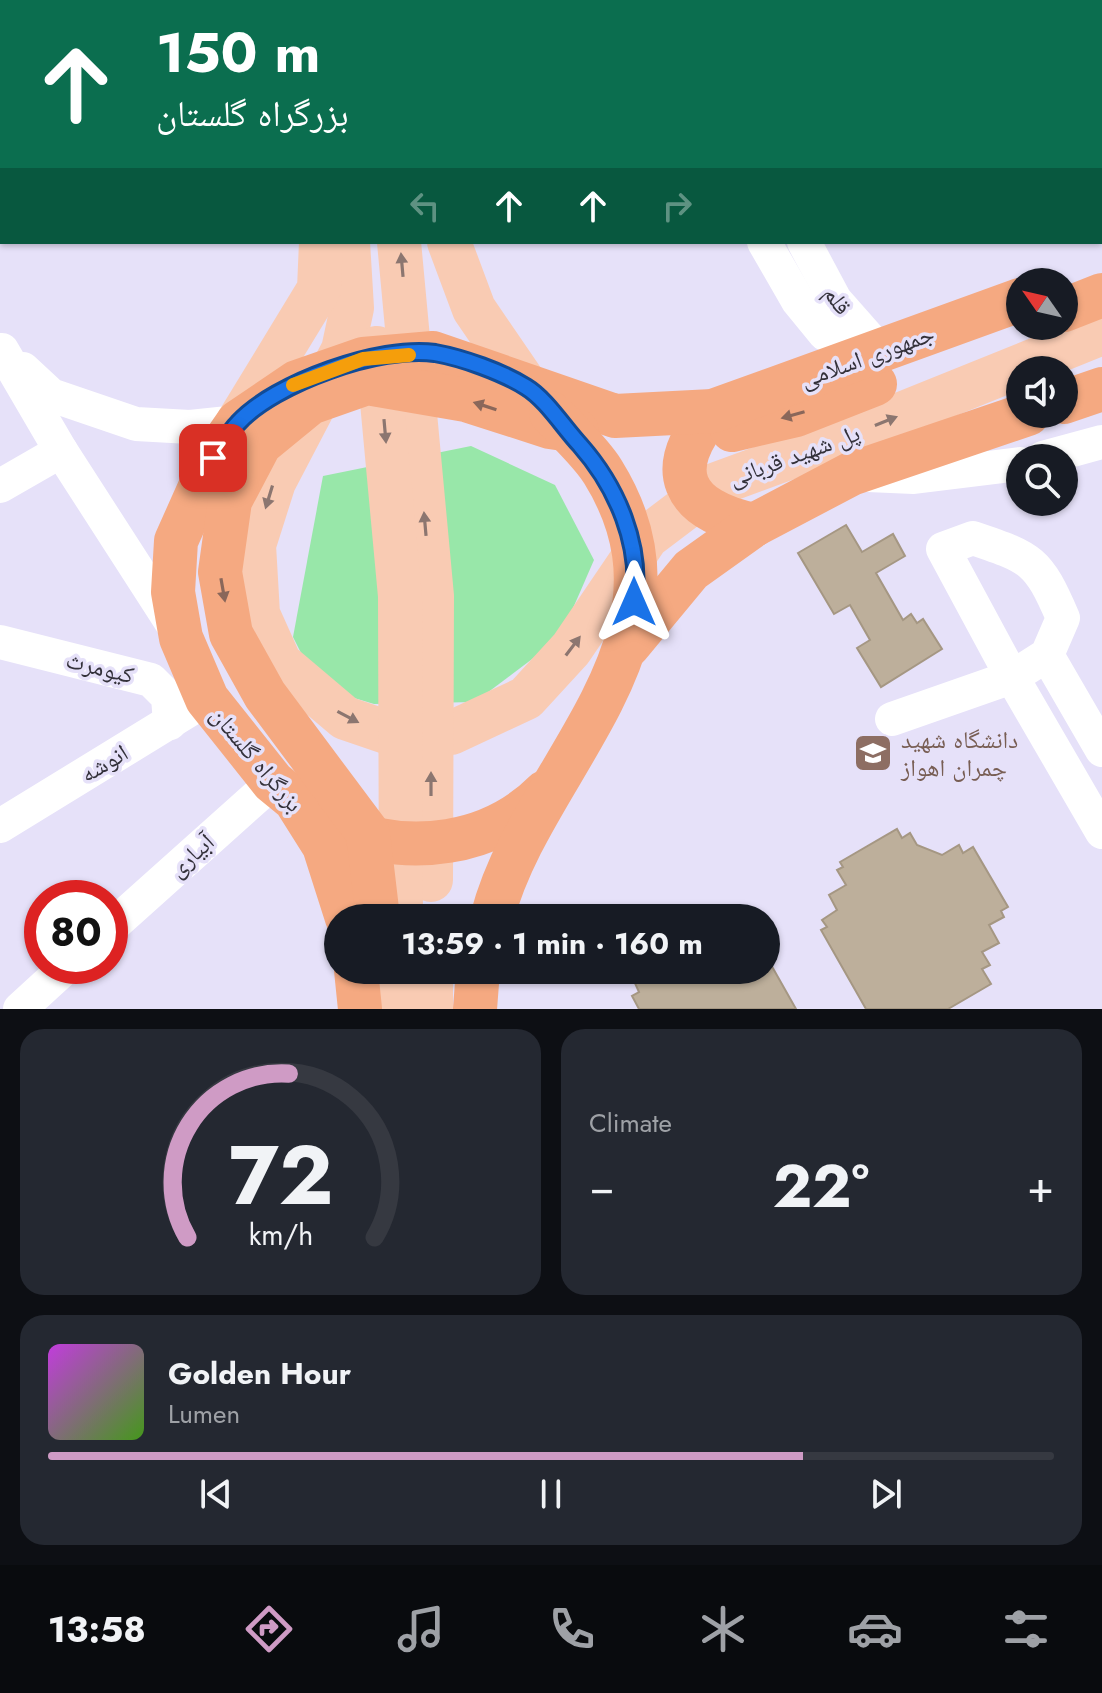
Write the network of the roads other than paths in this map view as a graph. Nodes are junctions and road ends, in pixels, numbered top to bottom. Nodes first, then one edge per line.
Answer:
1 (321, 244) edge
2 (348, 244) edge
3 (367, 244) edge
4 (399, 244) edge
5 (450, 244) edge
6 (765, 244) edge
7 (805, 244) edge
8 (1102, 270) edge
9 (1078, 279) edge
10 (1102, 295) edge
11 (1078, 304) edge
12 (1006, 305) edge
13 (1006, 333) edge
14 (1102, 333) edge
15 (1, 348) edge
16 (880, 352) junction
17 (528, 388) junction
18 (1102, 389) edge
19 (1078, 397) edge
20 (713, 411) junction
21 (1006, 421) edge
22 (238, 422) junction
23 (1102, 442) edge
24 (1078, 449) edge
25 (61, 451) junction
26 (1006, 466) edge
27 (851, 474) junction
28 (0, 486) edge
29 (754, 525) junction
30 (181, 638) junction
31 (0, 642) edge
32 (628, 646) junction
33 (1047, 655) junction
34 (1012, 677) junction
35 (207, 699) junction
36 (892, 719) dead end
37 (170, 723) junction
38 (1102, 750) edge
39 (554, 782) junction
40 (284, 791) junction
41 (0, 826) edge
42 (1102, 832) edge
43 (343, 904) edge
44 (376, 904) edge
45 (401, 904) edge
46 (431, 904) edge
47 (496, 904) edge
48 (128, 914) edge
49 (47, 984) edge
50 (357, 984) edge
51 (380, 984) edge
52 (400, 984) edge
53 (431, 984) edge
54 (477, 984) edge
55 (20, 1009) edge
56 (360, 1009) edge
57 (379, 1009) edge
58 (399, 1009) edge
59 (431, 1009) edge
60 (475, 1009) edge

1 - 22 main road
2 -> 14 main road, پل شهید قربانی
3 -> 45 main road
46 -> 4 main road
5 - 17 main road
6 - 16 street
7 - 16 street, قلم
8 - 9 highway
10 - 11 highway
12 - 16 highway, جمهوری اسلامی
13 -> 44 highway, پل شهید قربانی
15 - 22 street
15 - 25 street
16 - 20 highway, جمهوری اسلامی
17 - 20 highway, جمهوری اسلامی
17 - 22 highway, جمهوری اسلامی
17 - 32 highway
18 - 19 highway
20 - 29 highway
21 - 27 highway
22 - 30 highway, بزرگراه گلستان
23 - 24 street
25 - 28 street
25 - 30 street
26 - 27 street
27 - 29 highway
29 - 32 highway
30 - 35 highway, بزرگراه گلستان
31 - 37 street, کیومرث
32 - 39 highway
33 - 34 street
33 - 34 street
33 - 38 street
34 - 36 street
34 - 42 street
35 - 37 street, انوشه
35 - 40 highway, بزرگراه گلستان
37 - 41 street, انوشه
39 - 40 highway
39 - 47 highway
40 - 43 highway, بزرگراه گلستان
40 - 48 street, آبیاری
49 - 55 street
50 - 56 highway
51 - 57 highway
52 - 58 main road
53 - 59 main road
54 - 60 highway

